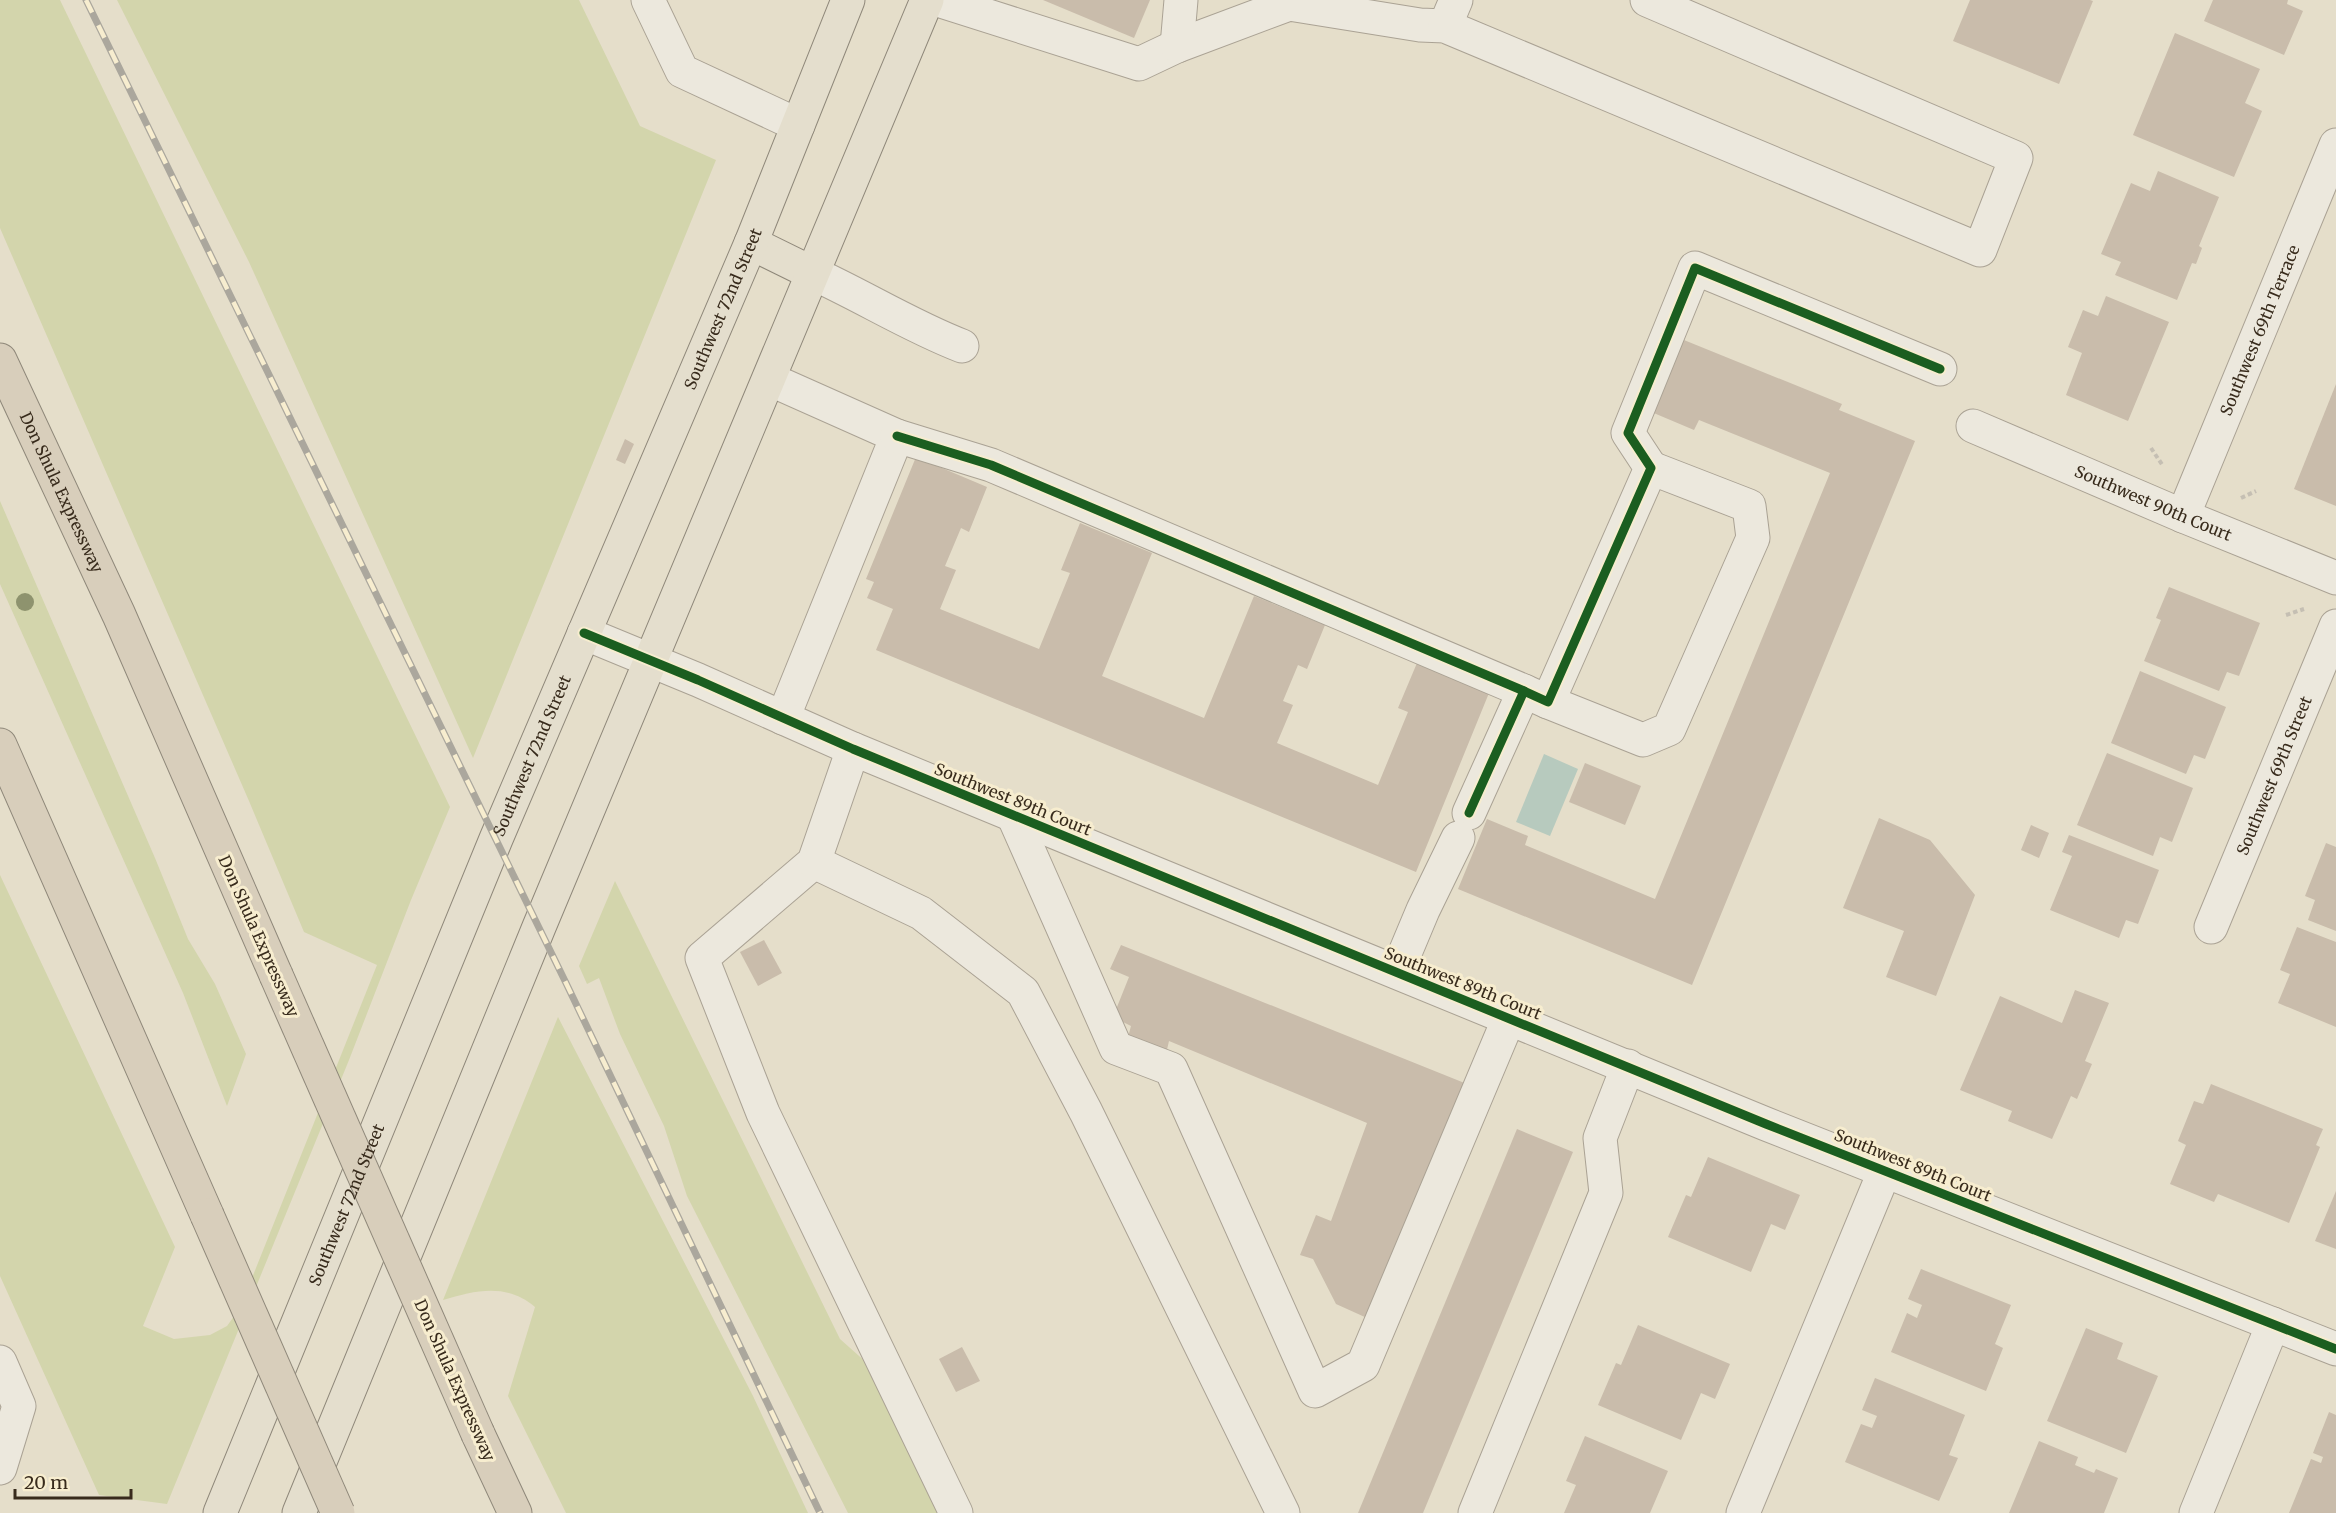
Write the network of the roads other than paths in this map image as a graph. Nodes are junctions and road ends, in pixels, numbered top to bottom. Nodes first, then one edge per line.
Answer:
1 (648, 0) edge
2 (848, 0) edge
3 (927, 0) edge
4 (938, 0) edge
5 (1181, 0) edge
6 (1647, 0) edge
7 (1289, 2) edge
8 (1450, 13) edge
9 (1178, 46) junction
10 (798, 125) junction
11 (2336, 145) edge
12 (751, 243) junction
13 (812, 273) junction
14 (962, 346) dead end
15 (0, 360) edge
16 (1940, 369) dead end
17 (769, 378) junction
18 (1973, 426) dead end
19 (897, 436) junction
20 (1651, 468) junction
21 (2183, 516) junction
22 (2336, 578) edge
23 (2336, 626) edge
24 (584, 633) junction
25 (651, 660) junction
26 (1536, 696) junction
27 (783, 718) junction
28 (0, 745) edge
29 (853, 749) junction
30 (1013, 816) junction
31 (814, 862) junction
32 (2211, 927) dead end
33 (1397, 972) junction
34 (1509, 1018) junction
35 (1628, 1066) junction
36 (1885, 1170) junction
37 (2273, 1324) junction
38 (2336, 1349) edge
39 (0, 1362) edge
40 (0, 1468) edge
41 (219, 1513) edge
42 (299, 1513) edge
43 (339, 1513) edge
44 (515, 1513) edge
45 (956, 1513) edge
46 (1284, 1513) edge
47 (1475, 1513) edge
48 (1743, 1513) edge
49 (2196, 1513) edge

1 - 10 street
2 - 10 main road, Southwest 72nd Street
3 - 13 main road
4 - 9 street
5 - 9 street
6 - 8 street
7 - 8 street
7 - 9 street
10 - 12 main road, Southwest 72nd Street
11 - 21 street, Southwest 69th Terrace
12 - 13 main road
12 - 24 main road, Southwest 72nd Street
13 - 14 street
13 - 17 main road
15 - 44 highway, Don Shula Expressway, bridge
16 - 20 street
17 - 19 street
17 - 25 main road
18 - 21 street, Southwest 90th Court
19 - 26 street
19 - 27 street
20 - 26 street
20 - 26 street
21 - 22 street, Southwest 90th Court
23 - 32 street, Southwest 69th Street
24 - 25 street, Southwest 89th Court
24 - 41 main road, Southwest 72nd Street
25 - 27 street, Southwest 89th Court
25 - 42 main road
26 - 33 street
27 - 29 street, Southwest 89th Court
28 - 43 highway, bridge
29 - 30 street, Southwest 89th Court
29 - 31 street
30 - 33 street, Southwest 89th Court
30 - 34 street
31 - 45 street
31 - 46 street
33 - 34 street, Southwest 89th Court
34 - 35 street, Southwest 89th Court
35 - 36 street, Southwest 89th Court
35 - 47 street
36 - 37 street, Southwest 89th Court
36 - 48 street
37 - 38 street, Southwest 89th Court
37 - 49 street
39 - 40 street

